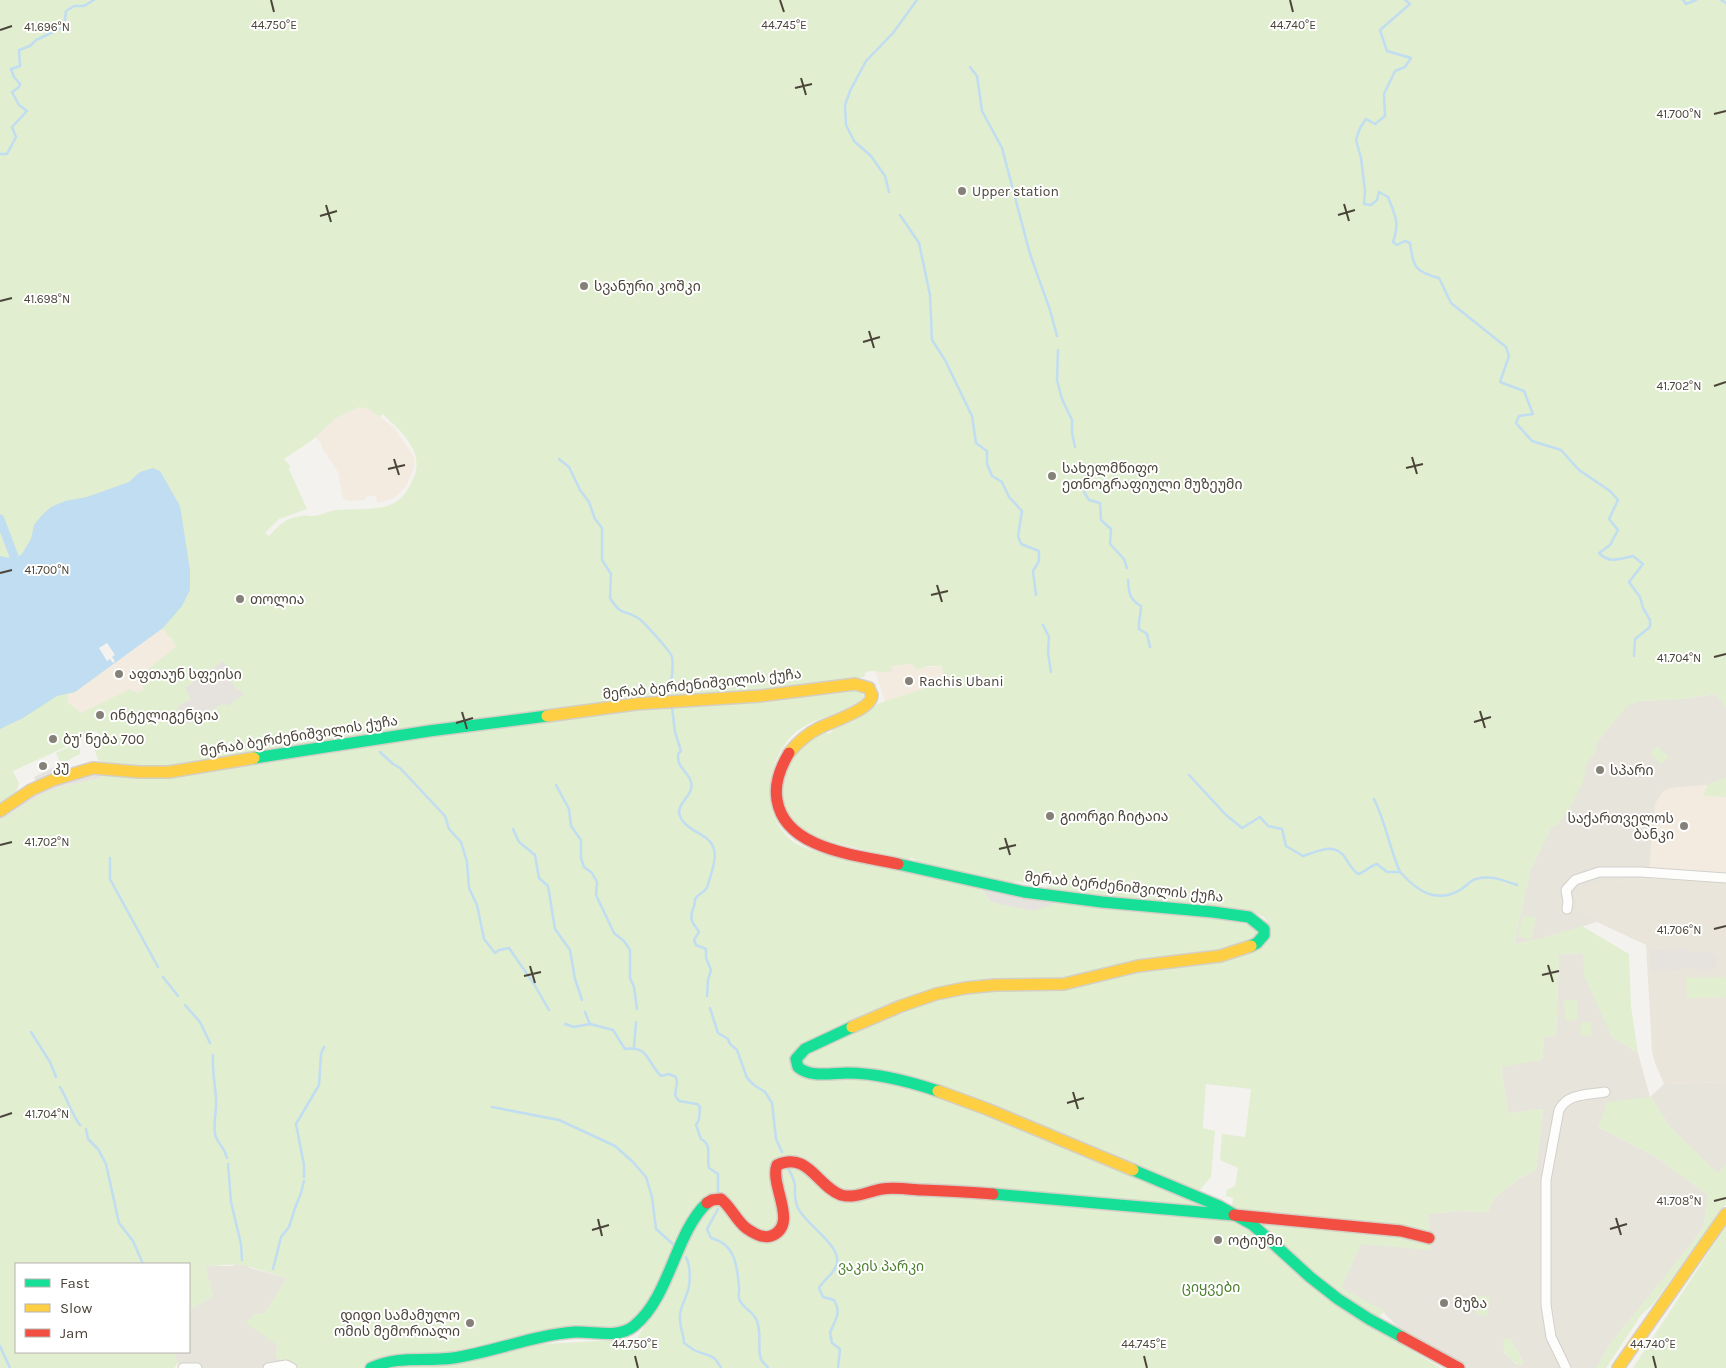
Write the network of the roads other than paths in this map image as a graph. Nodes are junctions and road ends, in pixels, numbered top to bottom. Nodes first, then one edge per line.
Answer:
1 (0, 811) edge
2 (1726, 878) edge
3 (1567, 909) dead end
4 (1605, 1092) dead end
5 (1234, 1214) junction
6 (1726, 1214) edge
7 (1429, 1238) dead end
8 (183, 1368) edge
9 (197, 1368) edge
10 (268, 1368) edge
11 (292, 1368) edge
12 (371, 1368) edge
13 (1458, 1368) edge
14 (1566, 1368) edge
15 (1618, 1368) edge

1 - 5 street, მერაბ ბერძენიშვილის ქუჩა
2 - 3 street
4 - 14 street
5 - 7 street
5 - 12 street
5 - 13 street, მერაბ ბერძენიშვილის ქუჩა
6 - 15 street
8 - 9 street
10 - 11 street

